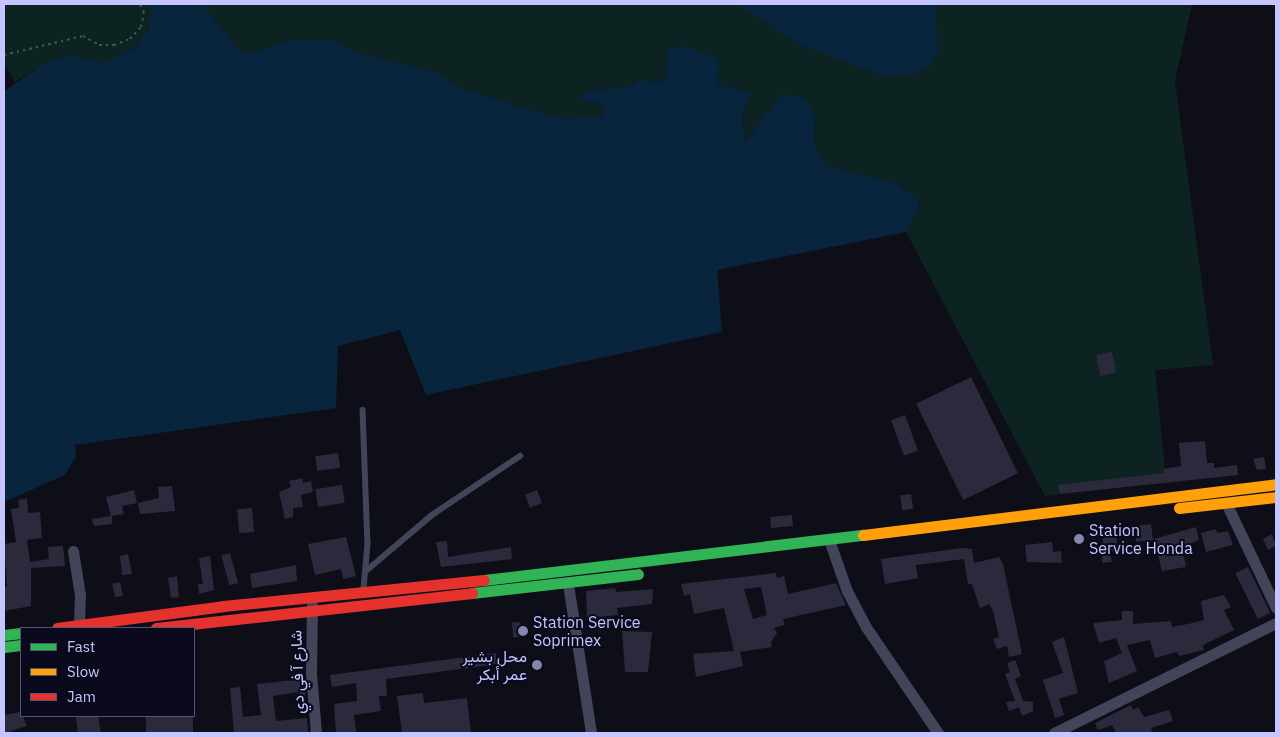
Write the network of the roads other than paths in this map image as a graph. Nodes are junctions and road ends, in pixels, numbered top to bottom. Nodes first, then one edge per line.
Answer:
1 (363, 410) dead end
2 (520, 456) dead end
3 (1276, 484) edge
4 (1276, 497) edge
5 (1226, 503) junction
6 (829, 544) junction
7 (73, 551) dead end
8 (366, 571) junction
9 (568, 584) junction
10 (364, 594) junction
11 (311, 597) junction
12 (1276, 608) edge
13 (312, 610) junction
14 (1276, 623) edge
15 (79, 625) junction
16 (64, 627) edge
17 (165, 627) edge
18 (20, 633) edge
19 (4, 635) edge
20 (20, 645) edge
21 (4, 647) edge
22 (316, 733) edge
23 (591, 733) edge
24 (938, 733) edge
25 (1054, 733) edge

1 - 8 lane
2 - 8 lane
3 - 6 main road
4 - 5 main road
5 - 6 main road
5 - 12 street
6 - 9 main road
6 - 10 main road
6 - 24 street
7 - 15 street
8 - 10 lane
9 - 13 main road
9 - 23 street
10 - 11 main road
11 - 13 street, شارع آ في دي
11 - 15 main road
13 - 17 main road
13 - 22 street, شارع آ في دي
14 - 25 street
15 - 16 main road
18 - 19 main road
20 - 21 main road

